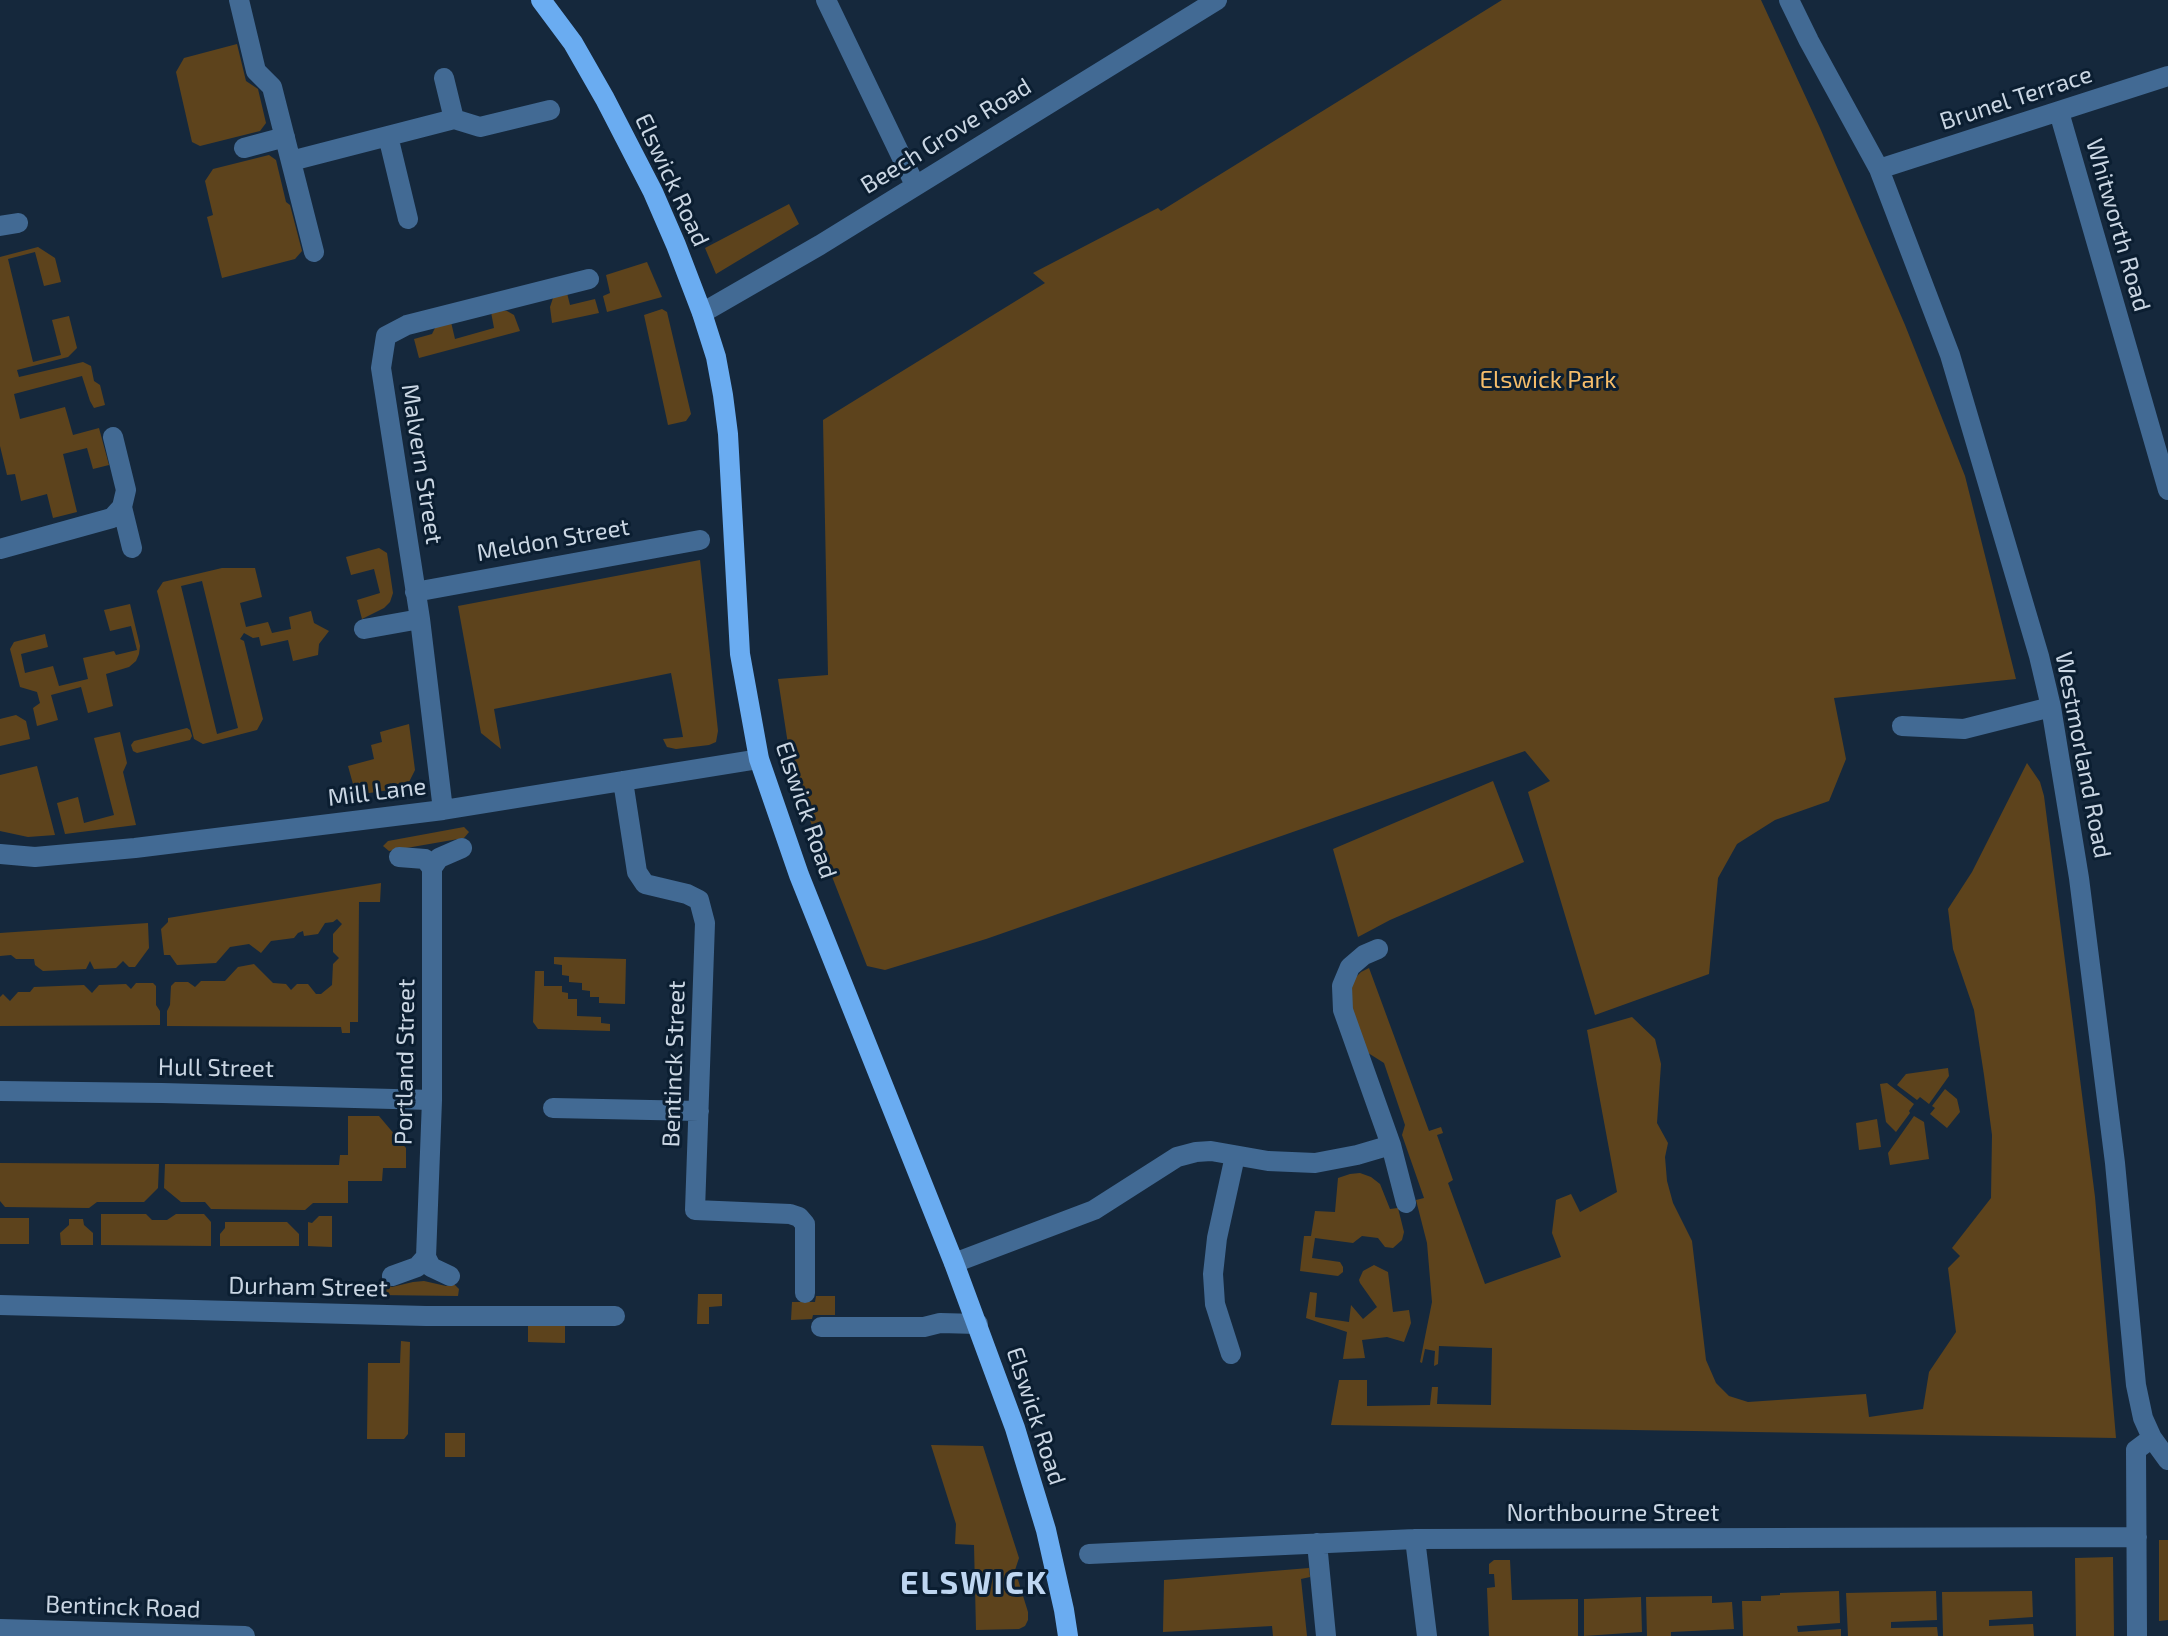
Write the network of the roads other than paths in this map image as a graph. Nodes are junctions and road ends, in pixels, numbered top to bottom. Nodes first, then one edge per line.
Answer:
1 (239, 0) edge
2 (541, 0) edge
3 (826, 0) edge
4 (1217, 0) edge
5 (1789, 0) edge
6 (2168, 76) edge
7 (444, 78) dead end
8 (550, 110) dead end
9 (2059, 112) junction
10 (454, 119) junction
11 (388, 136) junction
12 (285, 137) junction
13 (244, 148) dead end
14 (291, 161) junction
15 (1879, 169) junction
16 (915, 185) junction
17 (408, 219) dead end
18 (314, 252) dead end
19 (589, 279) dead end
20 (702, 313) junction
21 (113, 437) dead end
22 (2168, 490) edge
23 (122, 507) junction
24 (700, 540) dead end
25 (132, 548) dead end
26 (0, 549) edge
27 (415, 592) junction
28 (420, 619) junction
29 (364, 629) dead end
30 (2051, 707) junction
31 (1902, 726) dead end
32 (759, 759) junction
33 (623, 781) junction
34 (443, 810) junction
35 (462, 848) dead end
36 (0, 854) edge
37 (399, 857) dead end
38 (432, 868) junction
39 (1378, 949) dead end
40 (0, 1091) edge
41 (432, 1100) junction
42 (553, 1108) dead end
43 (699, 1111) junction
44 (1391, 1145) junction
45 (1235, 1156) junction
46 (1406, 1203) dead end
47 (426, 1257) junction
48 (954, 1263) junction
49 (392, 1276) dead end
50 (450, 1276) dead end
51 (805, 1293) dead end
52 (0, 1305) edge
53 (615, 1316) dead end
54 (978, 1324) junction
55 (821, 1327) dead end
56 (1231, 1354) dead end
57 (2152, 1438) junction
58 (2168, 1460) edge
59 (2137, 1537) junction
60 (1415, 1539) junction
61 (1317, 1543) junction
62 (1089, 1554) dead end
63 (0, 1629) edge
64 (75, 1634) edge
65 (245, 1636) edge
66 (1068, 1636) edge
67 (1326, 1636) edge
68 (1427, 1636) edge
69 (2137, 1636) edge

1 - 12 street
2 - 20 main road, Elswick Road
3 - 16 street
4 - 16 street, Beech Grove Road
5 - 15 street, Westmorland Road
6 - 9 street, Brunel Terrace
7 - 10 street
8 - 10 street
9 - 15 street, Brunel Terrace
9 - 22 street, Whitworth Road
10 - 11 street
11 - 14 street
11 - 17 street
12 - 13 street
12 - 14 street
14 - 18 street
15 - 30 street, Westmorland Road
16 - 20 street, Beech Grove Road
19 - 27 street, Malvern Street
20 - 32 main road, Elswick Road
21 - 23 street
23 - 25 street
23 - 26 street
24 - 27 street, Meldon Street
27 - 28 street, Malvern Street
28 - 29 street
28 - 34 street, Malvern Street
30 - 31 street
30 - 57 street, Westmorland Road
32 - 33 street, Mill Lane
32 - 48 main road, Elswick Road
33 - 34 street, Mill Lane
33 - 43 street, Bentinck Street
34 - 36 street, Mill Lane
35 - 38 street
37 - 38 street
38 - 41 street, Portland Street
39 - 44 street
40 - 41 street, Hull Street
41 - 47 street, Portland Street
42 - 43 street
43 - 51 street, Bentinck Street
44 - 45 street
44 - 46 street
45 - 48 street
45 - 56 street
47 - 49 street
47 - 50 street
48 - 54 main road, Elswick Road
52 - 53 street, Durham Street
54 - 55 street
54 - 66 main road, Elswick Road
57 - 58 street, Westmorland Road
57 - 59 street
59 - 60 street, Northbourne Street
59 - 69 street
60 - 61 street, Northbourne Street
60 - 68 street
61 - 62 street, Northbourne Street
61 - 67 street
63 - 64 street, Bentinck Road
64 - 65 street, Bentinck Road

